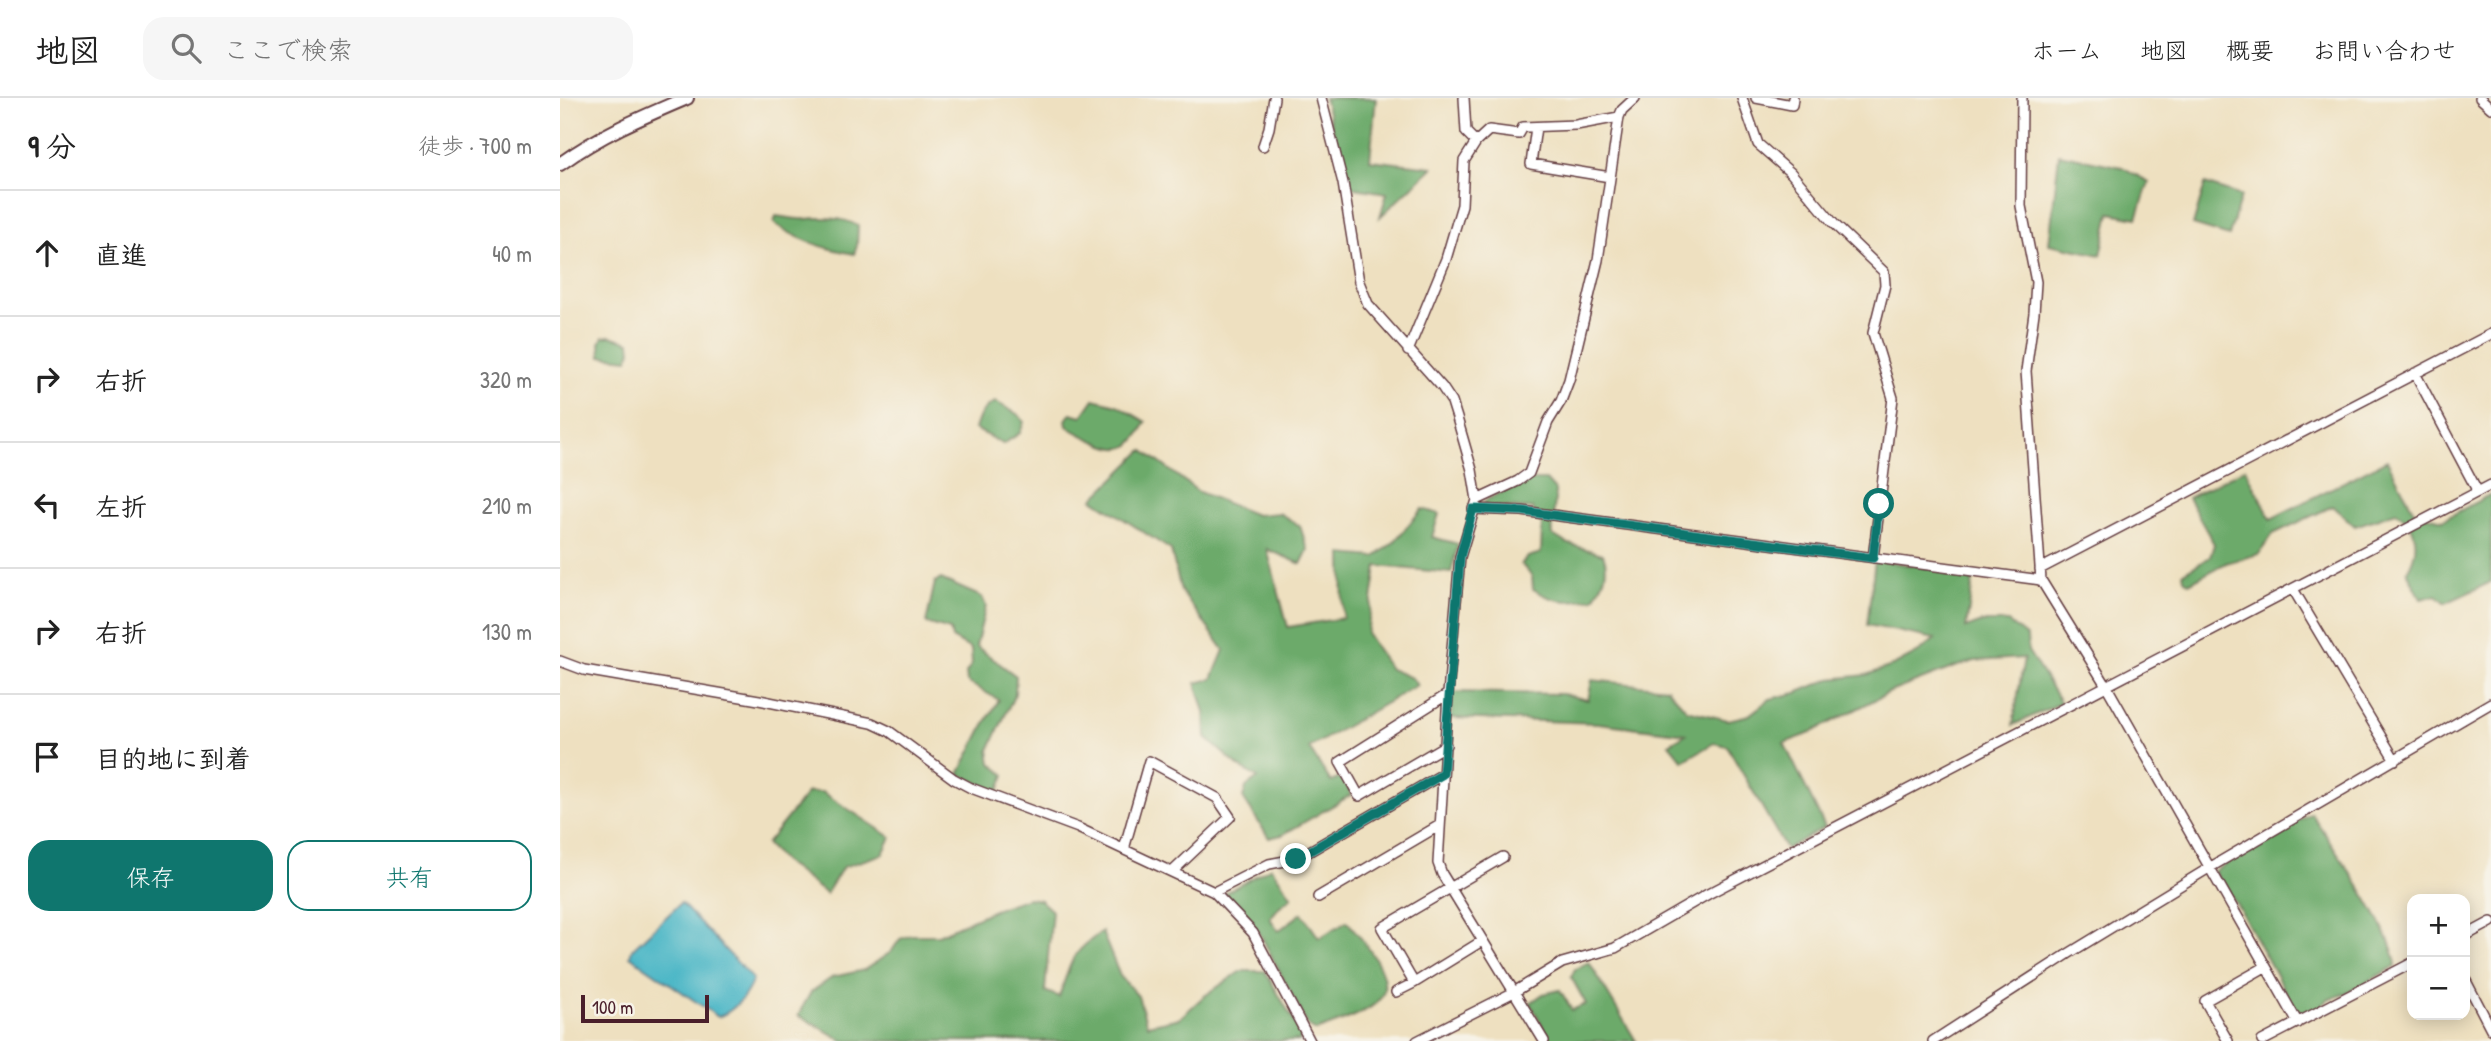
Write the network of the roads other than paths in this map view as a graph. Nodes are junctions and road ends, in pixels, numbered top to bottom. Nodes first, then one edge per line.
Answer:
1 (687, 98) edge
2 (1274, 98) edge
3 (1321, 98) edge
4 (1464, 98) edge
5 (1635, 98) edge
6 (1742, 98) edge
7 (1756, 98) edge
8 (1793, 98) edge
9 (2022, 98) edge
10 (2480, 98) edge
11 (2491, 108) edge
12 (1619, 117) junction
13 (1536, 127) junction
14 (1476, 142) junction
15 (1263, 146) dead end
16 (560, 164) edge
17 (1610, 177) junction
18 (2491, 334) edge
19 (1408, 351) junction
20 (2416, 373) junction
21 (2491, 485) edge
22 (2478, 492) junction
23 (1475, 505) junction
24 (1873, 558) junction
25 (2040, 569) junction
26 (2041, 580) junction
27 (2293, 589) junction
28 (560, 661) edge
29 (2106, 687) junction
30 (1448, 694) junction
31 (2491, 703) edge
32 (1446, 745) junction
33 (2395, 760) junction
34 (1443, 774) junction
35 (1440, 825) junction
36 (1124, 849) junction
37 (1503, 857) dead end
38 (2209, 868) junction
39 (1172, 872) junction
40 (1449, 887) junction
41 (1214, 891) junction
42 (1318, 897) dead end
43 (2491, 922) edge
44 (2470, 933) edge
45 (1482, 941) junction
46 (2407, 966) edge
47 (2265, 967) junction
48 (1413, 982) junction
49 (2470, 989) edge
50 (1396, 992) dead end
51 (1514, 992) junction
52 (2298, 1023) junction
53 (2491, 1029) edge
54 (1310, 1041) edge
55 (1417, 1041) edge
56 (1544, 1041) edge
57 (1933, 1041) edge
58 (2228, 1041) edge
59 (2262, 1041) edge

1 - 16 main road
2 - 15 street
3 - 19 street
4 - 14 street
5 - 12 street
6 - 24 street
7 - 8 street
9 - 25 street
10 - 11 street
12 - 13 street
12 - 17 street
13 - 14 street
13 - 17 street
14 - 19 street
17 - 23 street
18 - 20 street
19 - 23 street
20 - 22 street
20 - 25 street
21 - 22 street
22 - 27 street
23 - 24 street
23 - 30 street
24 - 26 street
25 - 26 street
26 - 29 street
27 - 29 street
27 - 33 street
28 - 36 street
29 - 38 street
29 - 51 street
30 - 32 street
30 - 32 street
31 - 33 street
32 - 34 street
33 - 38 street
34 - 35 street
34 - 41 street
35 - 40 street
35 - 42 street
36 - 39 street
36 - 39 street
37 - 40 street
38 - 47 street
38 - 57 street
39 - 41 street
40 - 45 street
40 - 48 street
41 - 54 street
43 - 44 street
45 - 48 street
45 - 51 street
46 - 52 street
47 - 52 street
47 - 58 street
48 - 50 street
49 - 53 street
51 - 55 street
51 - 56 street
52 - 59 street

